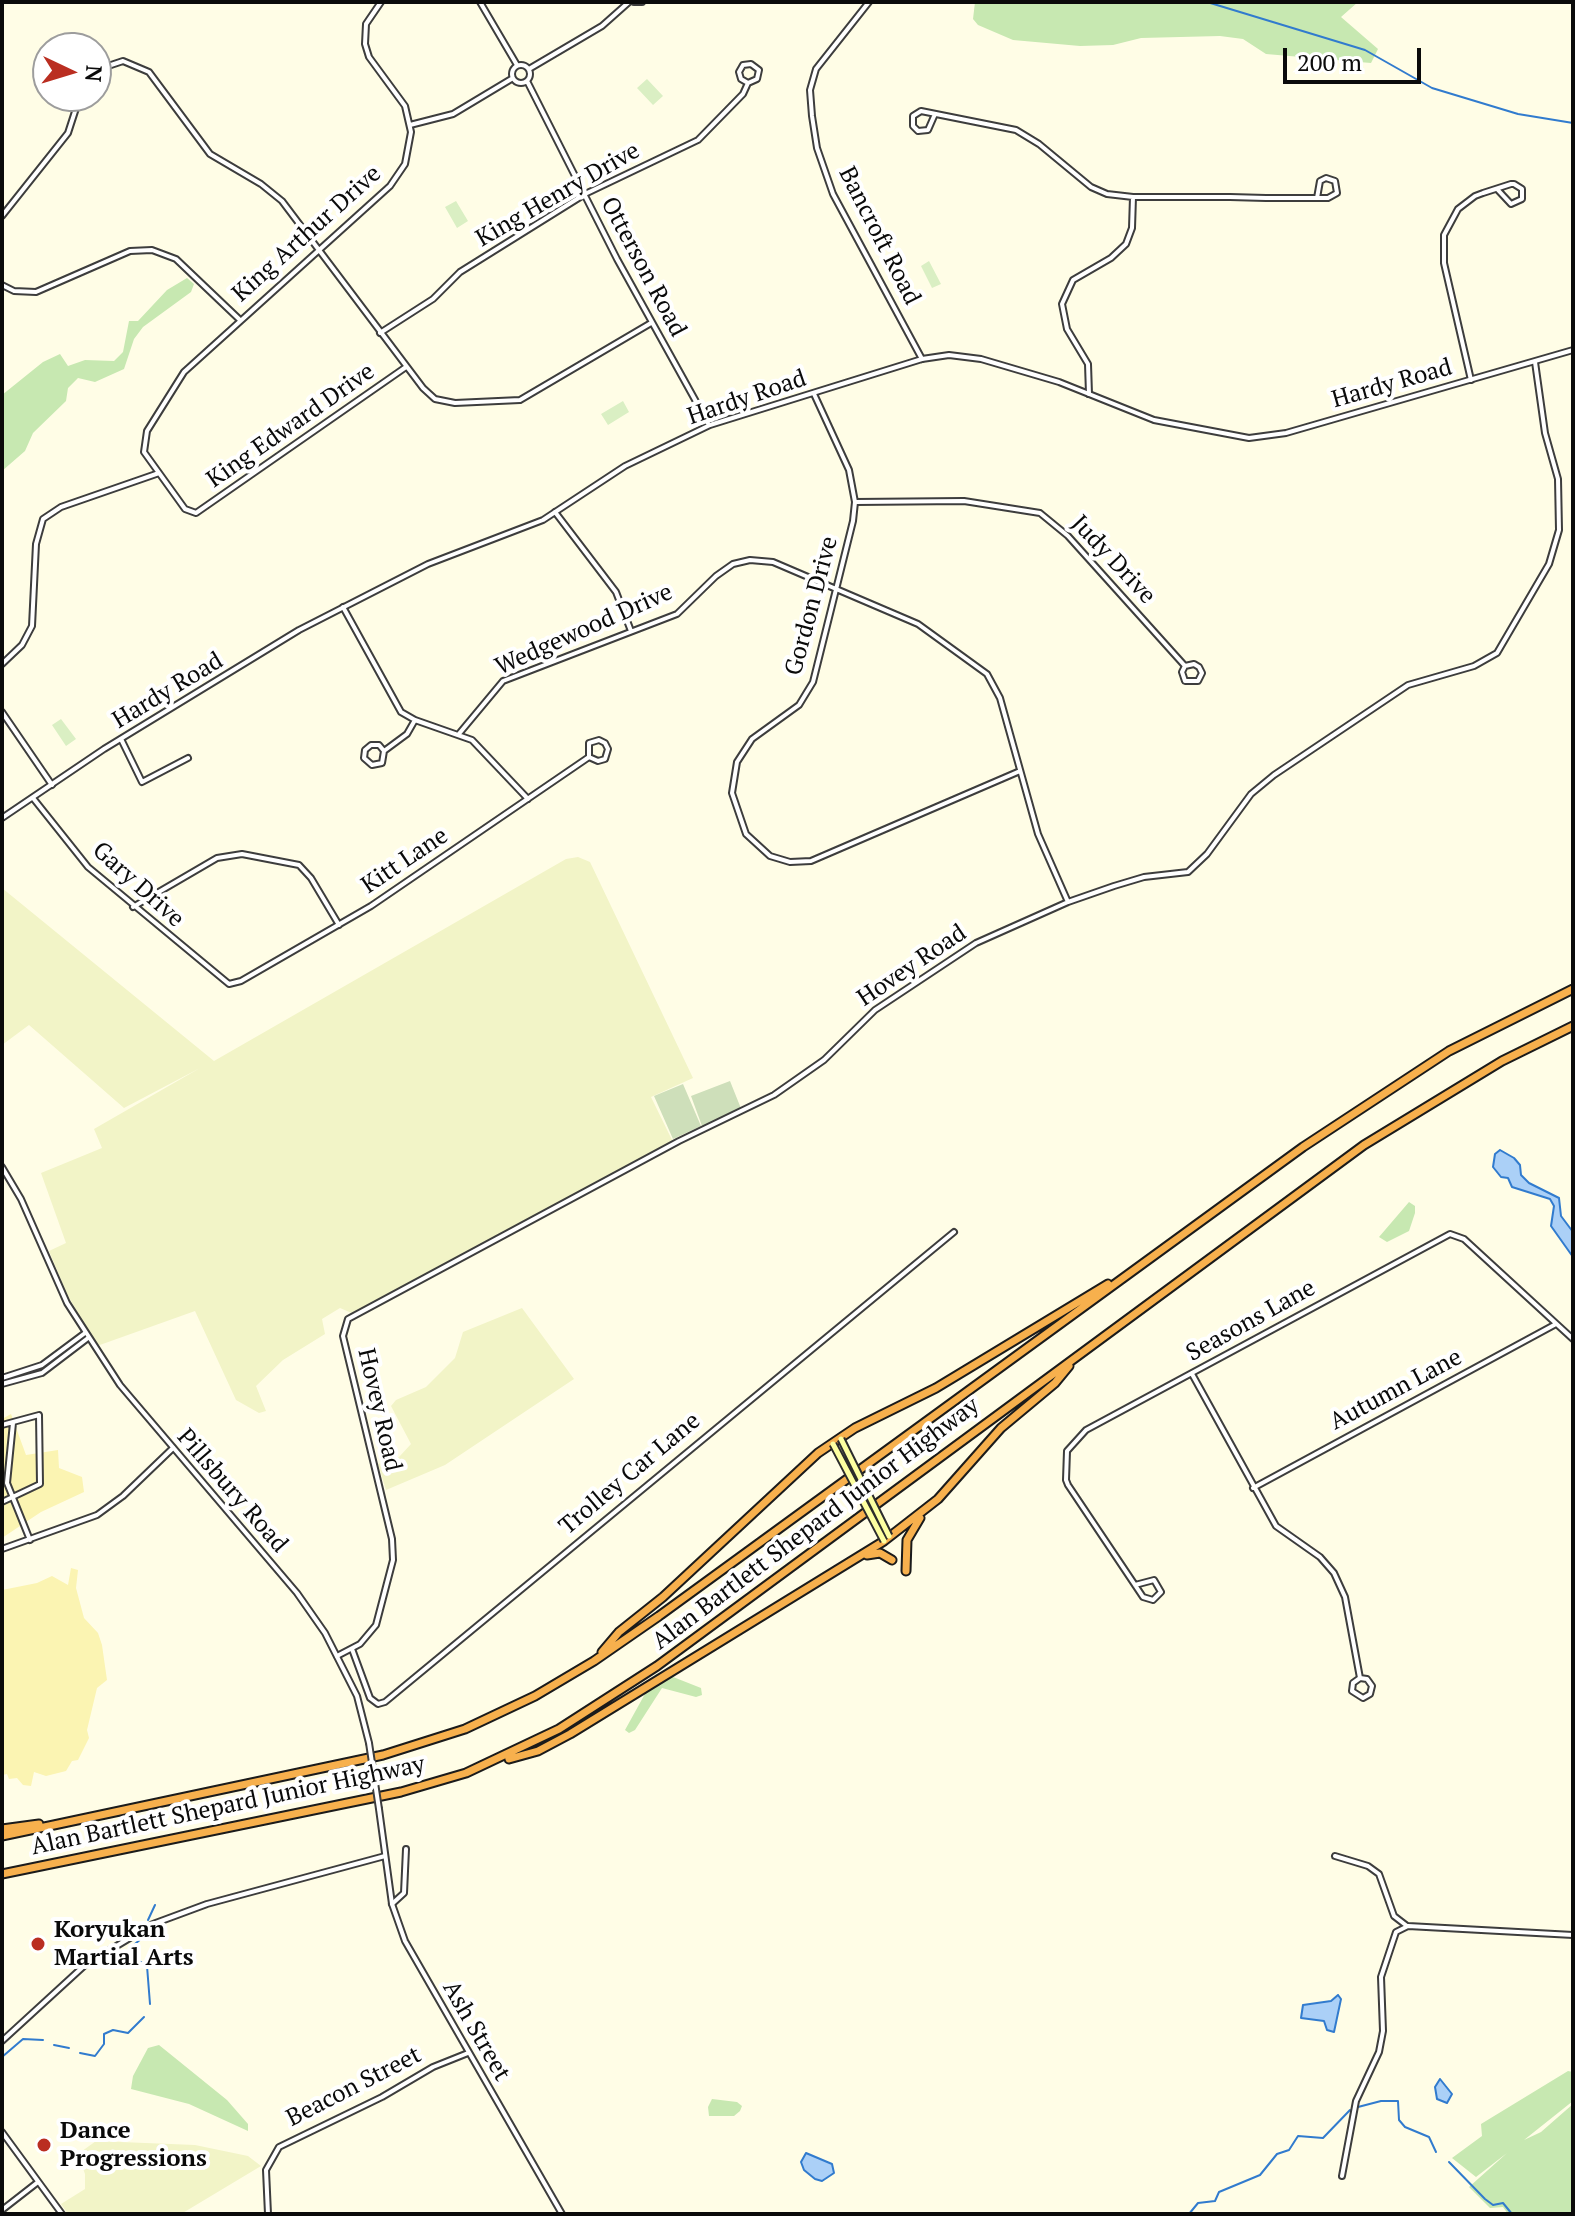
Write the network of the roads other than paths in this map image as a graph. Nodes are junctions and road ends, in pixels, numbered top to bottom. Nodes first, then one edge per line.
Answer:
1 (381, 2) edge
2 (480, 2) edge
3 (632, 2) edge
4 (642, 2) edge
5 (869, 2) edge
6 (112, 65) edge
7 (517, 65) junction
8 (529, 69) junction
9 (513, 78) junction
10 (527, 81) junction
11 (748, 83) junction
12 (75, 112) edge
13 (935, 114) junction
14 (410, 125) junction
15 (1497, 189) junction
16 (585, 194) junction
17 (1133, 197) junction
18 (1317, 198) junction
19 (2, 216) edge
20 (317, 251) junction
21 (2, 285) edge
22 (239, 319) junction
23 (651, 323) junction
24 (380, 333) junction
25 (1573, 350) edge
26 (922, 359) junction
27 (1535, 362) junction
28 (406, 367) junction
29 (1471, 380) junction
30 (814, 394) junction
31 (1089, 394) junction
32 (710, 425) junction
33 (159, 473) junction
34 (855, 502) junction
35 (555, 512) junction
36 (836, 590) junction
37 (343, 607) junction
38 (631, 631) junction
39 (2, 664) edge
40 (1185, 666) junction
41 (2, 712) edge
42 (415, 720) junction
43 (458, 735) junction
44 (121, 739) junction
45 (384, 751) junction
46 (589, 757) junction
47 (188, 758) dead end
48 (1020, 771) junction
49 (52, 785) junction
50 (33, 798) junction
51 (528, 799) junction
52 (2, 818) edge
53 (1068, 902) junction
54 (133, 907) junction
55 (339, 925) junction
56 (233, 984) joint
57 (1573, 989) edge
58 (1573, 1026) edge
59 (2, 1167) edge
60 (954, 1232) dead end
61 (1118, 1280) junction
62 (1556, 1324) junction
63 (87, 1335) junction
64 (1573, 1339) edge
65 (1076, 1358) junction
66 (1192, 1374) junction
67 (2, 1378) edge
68 (2, 1384) edge
69 (13, 1421) junction
70 (2, 1425) edge
71 (841, 1439) junction
72 (833, 1444) junction
73 (173, 1448) junction
74 (1253, 1488) junction
75 (13, 1498) junction
76 (2, 1502) edge
77 (929, 1507) junction
78 (886, 1539) junction
79 (30, 1540) junction
80 (2, 1549) edge
81 (857, 1558) junction
82 (892, 1560) dead end
83 (906, 1571) dead end
84 (1135, 1585) junction
85 (352, 1649) junction
86 (337, 1656) junction
87 (594, 1661) junction
88 (1360, 1678) junction
89 (491, 1763) junction
90 (89, 1818) junction
91 (2, 1829) edge
92 (2, 1836) edge
93 (406, 1849) dead end
94 (385, 1856) junction
95 (1335, 1856) dead end
96 (2, 1874) edge
97 (392, 1904) junction
98 (1394, 1916) junction
99 (1408, 1926) junction
100 (1394, 1935) junction
101 (1573, 1935) edge
102 (2, 2041) edge
103 (468, 2053) junction
104 (2, 2132) edge
105 (1342, 2176) dead end
106 (39, 2182) junction
107 (2, 2210) edge
108 (62, 2214) edge
109 (268, 2214) edge
110 (562, 2214) edge

1 - 14 street
2 - 7 street
3 - 4 street
3 - 8 street
5 - 26 street, Bancroft Road
6 - 20 street
7 - 8 street
7 - 9 street
8 - 10 street
9 - 10 street
9 - 14 street
10 - 16 street, Otterson Road
11 - 11 street, King Henry Drive
11 - 16 street, King Henry Drive
12 - 19 street
13 - 13 street
13 - 17 street
14 - 20 street, King Arthur Drive
15 - 15 street
15 - 29 street
16 - 23 street, Otterson Road
16 - 24 street, King Henry Drive
17 - 18 street
17 - 31 street
18 - 18 street
20 - 22 street, King Arthur Drive
20 - 24 street
21 - 22 street
22 - 33 street, King Arthur Drive
23 - 28 street
23 - 32 street, Otterson Road
24 - 28 street
25 - 27 street, Hardy Road
26 - 30 street, Hardy Road
26 - 31 street, Hardy Road
27 - 29 street, Hardy Road
27 - 53 street, Hovey Road
28 - 33 street, King Edward Drive
29 - 31 street, Hardy Road
30 - 32 street, Hardy Road
30 - 34 street, Gordon Drive
32 - 35 street, Hardy Road
33 - 39 street
34 - 36 street, Gordon Drive
34 - 40 street, Judy Drive
35 - 37 street, Hardy Road
35 - 38 street
36 - 38 street, Wedgewood Drive
36 - 48 street, Wedgewood Drive
36 - 48 street, Gordon Drive
37 - 42 street
37 - 44 street, Hardy Road
38 - 43 street, Wedgewood Drive
40 - 40 street, Judy Drive
41 - 49 street
42 - 43 street
42 - 45 street
43 - 51 street
44 - 47 street
44 - 49 street, Hardy Road
45 - 45 street
46 - 46 street, Kitt Lane
46 - 51 street, Kitt Lane
48 - 53 street, Wedgewood Drive
49 - 50 street, Hardy Road
50 - 52 street, Hardy Road
50 - 54 street, Gary Drive
51 - 55 street, Kitt Lane
53 - 85 street, Hovey Road
54 - 55 street
54 - 56 street, Gary Drive
55 - 56 street, Kitt Lane
57 - 61 highway, Alan Bartlett Shepard Junior Highway
58 - 65 highway, Alan Bartlett Shepard Junior Highway
59 - 63 street, Pillsbury Road
60 - 85 street, Trolley Car Lane
61 - 71 highway
61 - 87 highway, Alan Bartlett Shepard Junior Highway
62 - 64 street, Seasons Lane
62 - 66 street, Seasons Lane
62 - 74 street, Autumn Lane
63 - 67 street
63 - 68 street
63 - 73 street, Pillsbury Road
65 - 77 highway
65 - 89 highway, Alan Bartlett Shepard Junior Highway
66 - 74 street
66 - 84 street, Seasons Lane
69 - 70 street
69 - 75 street
69 - 75 street
71 - 72 highway
71 - 78 main road, bridge
72 - 78 main road, bridge
72 - 87 highway
73 - 79 street
73 - 86 street, Pillsbury Road
74 - 88 street
75 - 76 street
75 - 79 street
77 - 78 highway
77 - 83 highway
78 - 81 highway
79 - 80 street
81 - 82 highway
81 - 89 highway
84 - 84 street
85 - 86 street, Hovey Road
86 - 94 street, Pillsbury Road, bridge
87 - 90 highway, Alan Bartlett Shepard Junior Highway
88 - 88 street
89 - 96 highway, Alan Bartlett Shepard Junior Highway
90 - 91 highway
90 - 92 highway, Alan Bartlett Shepard Junior Highway
93 - 97 street
94 - 97 street, Ash Street
94 - 102 street
95 - 98 street
97 - 103 street, Ash Street
98 - 99 street
98 - 100 street
99 - 100 street
99 - 101 street
100 - 105 street
103 - 109 street, Beacon Street
103 - 110 street, Ash Street
104 - 106 street
106 - 107 street
106 - 108 street

